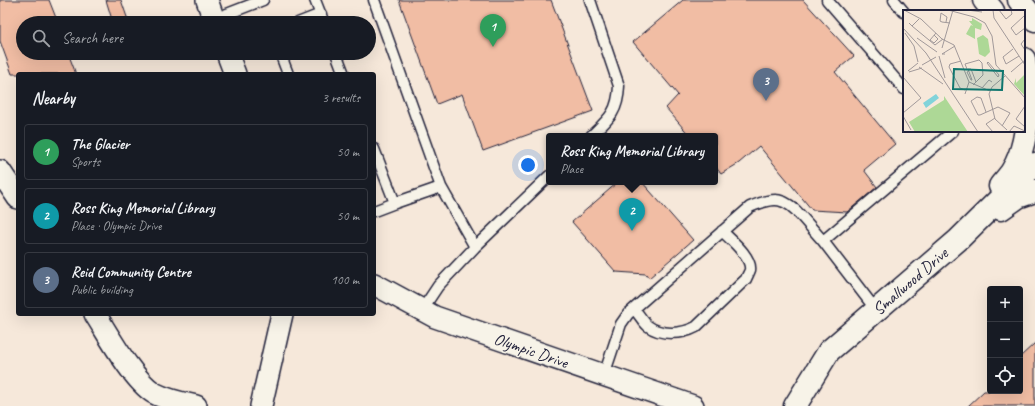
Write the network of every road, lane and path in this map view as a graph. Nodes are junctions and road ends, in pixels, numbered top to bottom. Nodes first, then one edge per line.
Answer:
1 (263, 0) edge
2 (315, 0) edge
3 (374, 0) edge
4 (590, 0) edge
5 (828, 0) edge
6 (894, 0) edge
7 (984, 0) edge
8 (1019, 0) edge
9 (992, 10) edge
10 (903, 11) edge
11 (212, 14) edge
12 (321, 16) edge
13 (1034, 19) edge
14 (1025, 47) edge
15 (1035, 57) edge
16 (230, 60) edge
17 (283, 60) edge
18 (339, 60) edge
19 (1025, 65) edge
20 (234, 72) edge
21 (287, 72) edge
22 (343, 72) edge
23 (903, 88) edge
24 (594, 133) edge
25 (946, 133) edge
26 (376, 154) edge
27 (1035, 164) edge
28 (0, 171) edge
29 (546, 179) edge
30 (441, 187) junction
31 (1035, 191) edge
32 (16, 195) edge
33 (395, 203) junction
34 (376, 210) edge
35 (722, 231) junction
36 (958, 240) junction
37 (823, 241) junction
38 (475, 247) junction
39 (376, 285) edge
40 (634, 309) junction
41 (422, 310) junction
42 (876, 310) junction
43 (96, 316) edge
44 (282, 316) edge
45 (604, 375) junction
46 (196, 406) edge
47 (261, 406) edge
48 (693, 406) edge
49 (795, 406) edge

1 - 11 lane
2 - 12 lane
3 - 30 lane
4 - 24 lane
5 - 23 lane
6 - 10 lane
7 - 9 main road
8 - 13 main road
14 - 15 main road
16 - 20 street
17 - 21 lane
18 - 22 lane
19 - 36 main road
25 - 37 lane
26 - 33 lane
27 - 36 main road, Smallwood Drive
28 - 32 street
29 - 38 lane
30 - 33 lane
30 - 38 lane
31 - 36 main road
33 - 34 lane
35 - 37 lane
35 - 40 lane
35 - 40 lane
36 - 42 main road, Smallwood Drive
37 - 42 lane
38 - 41 lane
39 - 41 street, Olympic Drive
40 - 45 lane
41 - 45 street, Olympic Drive
42 - 49 main road, Smallwood Drive
43 - 46 street
44 - 47 street
45 - 48 street, Olympic Drive

